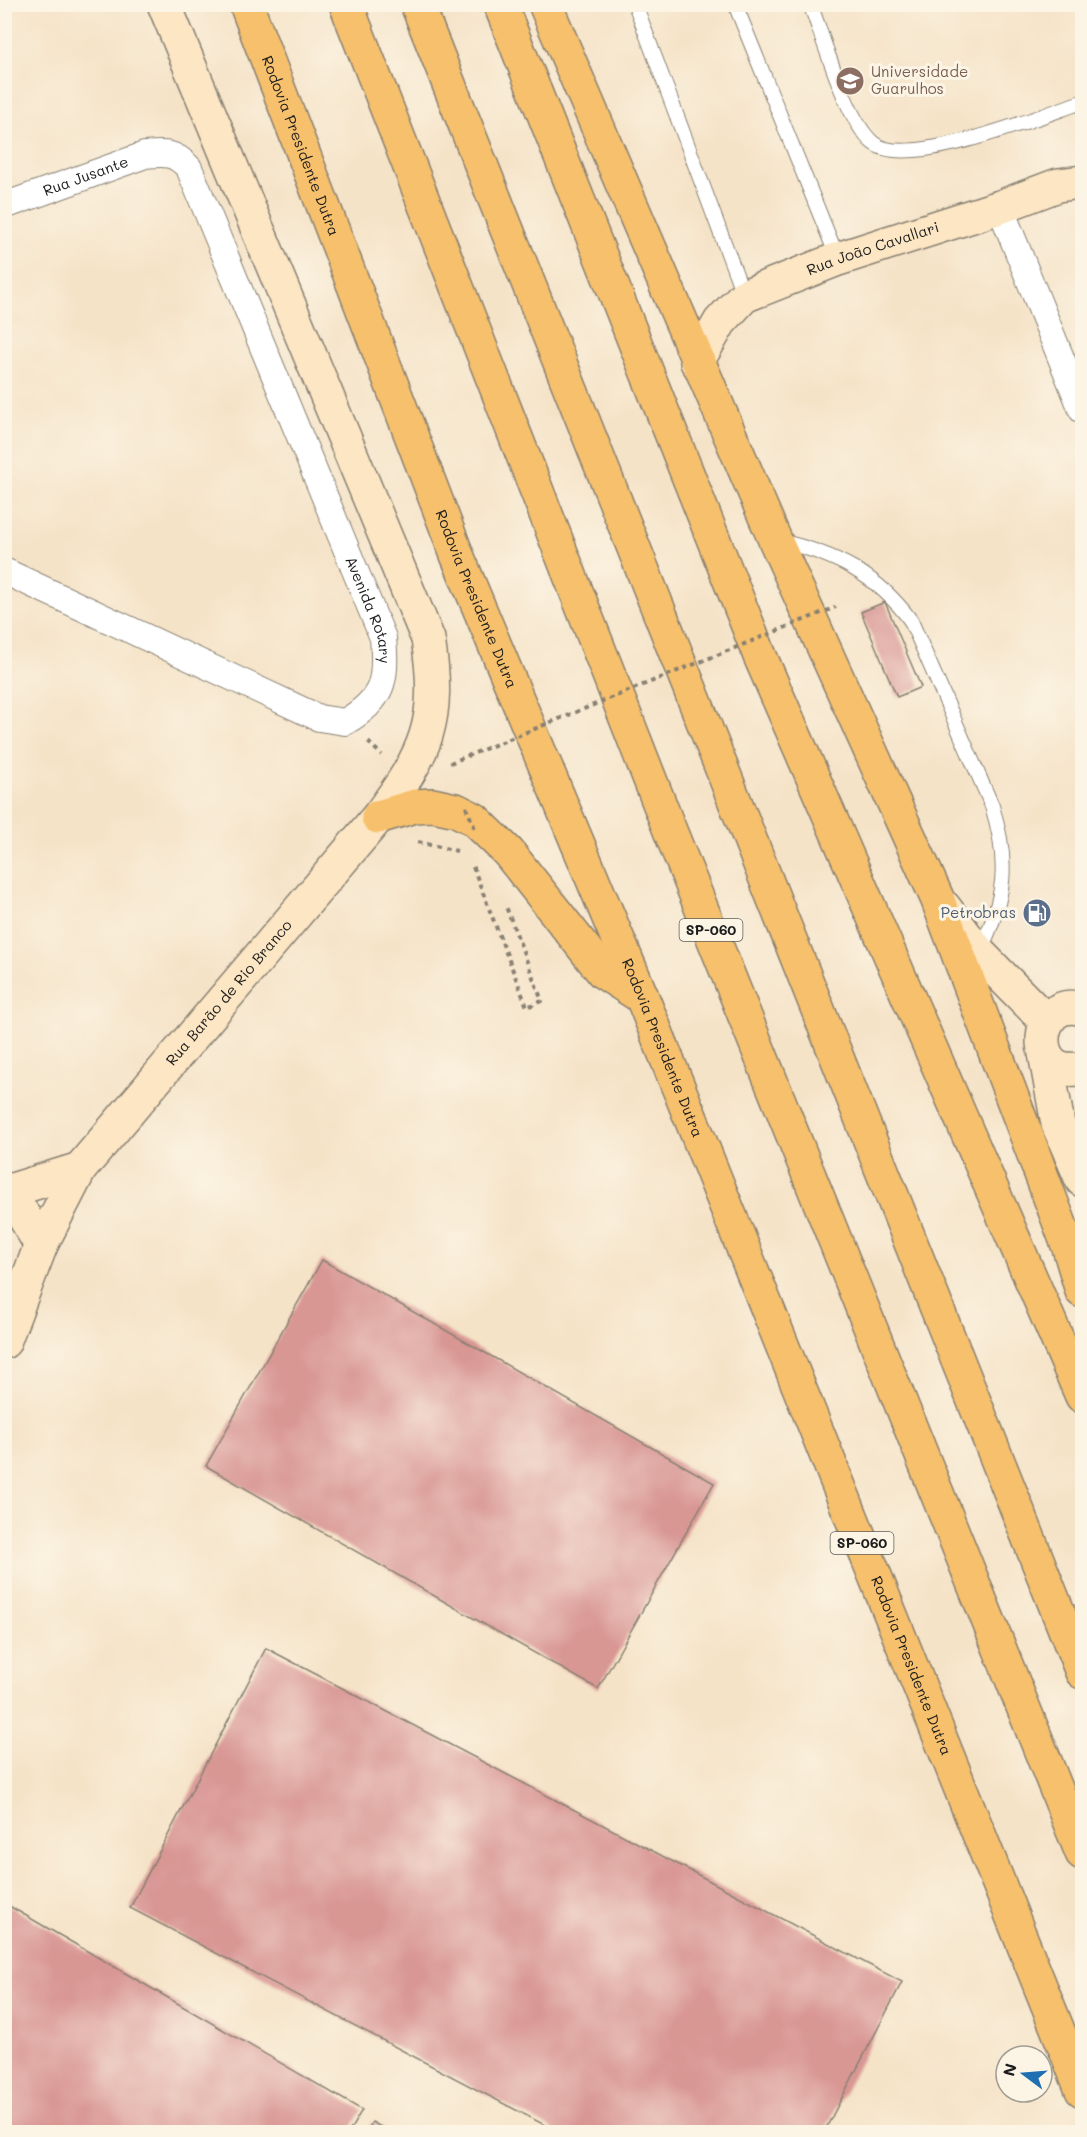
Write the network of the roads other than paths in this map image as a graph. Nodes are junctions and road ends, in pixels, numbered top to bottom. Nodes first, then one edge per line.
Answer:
1 (164, 4) edge
2 (225, 4) edge
3 (246, 4) edge
4 (346, 4) edge
5 (417, 4) edge
6 (500, 4) edge
7 (545, 4) edge
8 (635, 4) edge
9 (735, 4) edge
10 (810, 4) edge
11 (267, 60) junction
12 (1083, 102) edge
13 (168, 153) joint
14 (1083, 182) edge
15 (4, 206) edge
16 (1000, 207) junction
17 (838, 259) junction
18 (744, 296) junction
19 (697, 362) junction
20 (1083, 410) edge
21 (775, 540) junction
22 (4, 571) edge
23 (378, 818) junction
24 (937, 898) junction
25 (979, 953) junction
26 (642, 997) junction
27 (1083, 1009) edge
28 (1062, 1054) edge
29 (80, 1169) junction
30 (1083, 1180) edge
31 (7, 1190) edge
32 (41, 1245) junction
33 (1083, 1291) edge
34 (4, 1342) edge
35 (1083, 1396) edge
36 (1083, 1672) edge
37 (1083, 1853) edge
38 (1083, 2090) edge

1 - 23 street, Rua Barão de Rio Branco
2 - 11 highway
3 - 11 highway, Rodovia Presidente Dutra / SP-060
4 - 37 highway, SP-060
5 - 36 highway
6 - 35 highway
7 - 19 highway
8 - 18 lane
9 - 17 lane
10 - 12 lane
11 - 26 highway, Rodovia Presidente Dutra / SP-060
13 - 15 street, Rua Jusante
13 - 22 street, Avenida Rotary
14 - 16 street, Rua João Cavallari
16 - 17 street, Rua João Cavallari
16 - 20 street
17 - 18 street, Rua João Cavallari
18 - 19 street, Rua João Cavallari
19 - 21 highway
21 - 24 highway
21 - 25 lane
23 - 26 highway
23 - 29 street, Rua Barão de Rio Branco
24 - 25 street
24 - 33 highway
25 - 28 street
26 - 38 highway, Rodovia Presidente Dutra / SP-060
27 - 28 street
28 - 30 street
29 - 31 street
29 - 32 street, Rua Barão de Rio Branco
31 - 32 street
32 - 34 street, Rua Barão de Rio Branco

